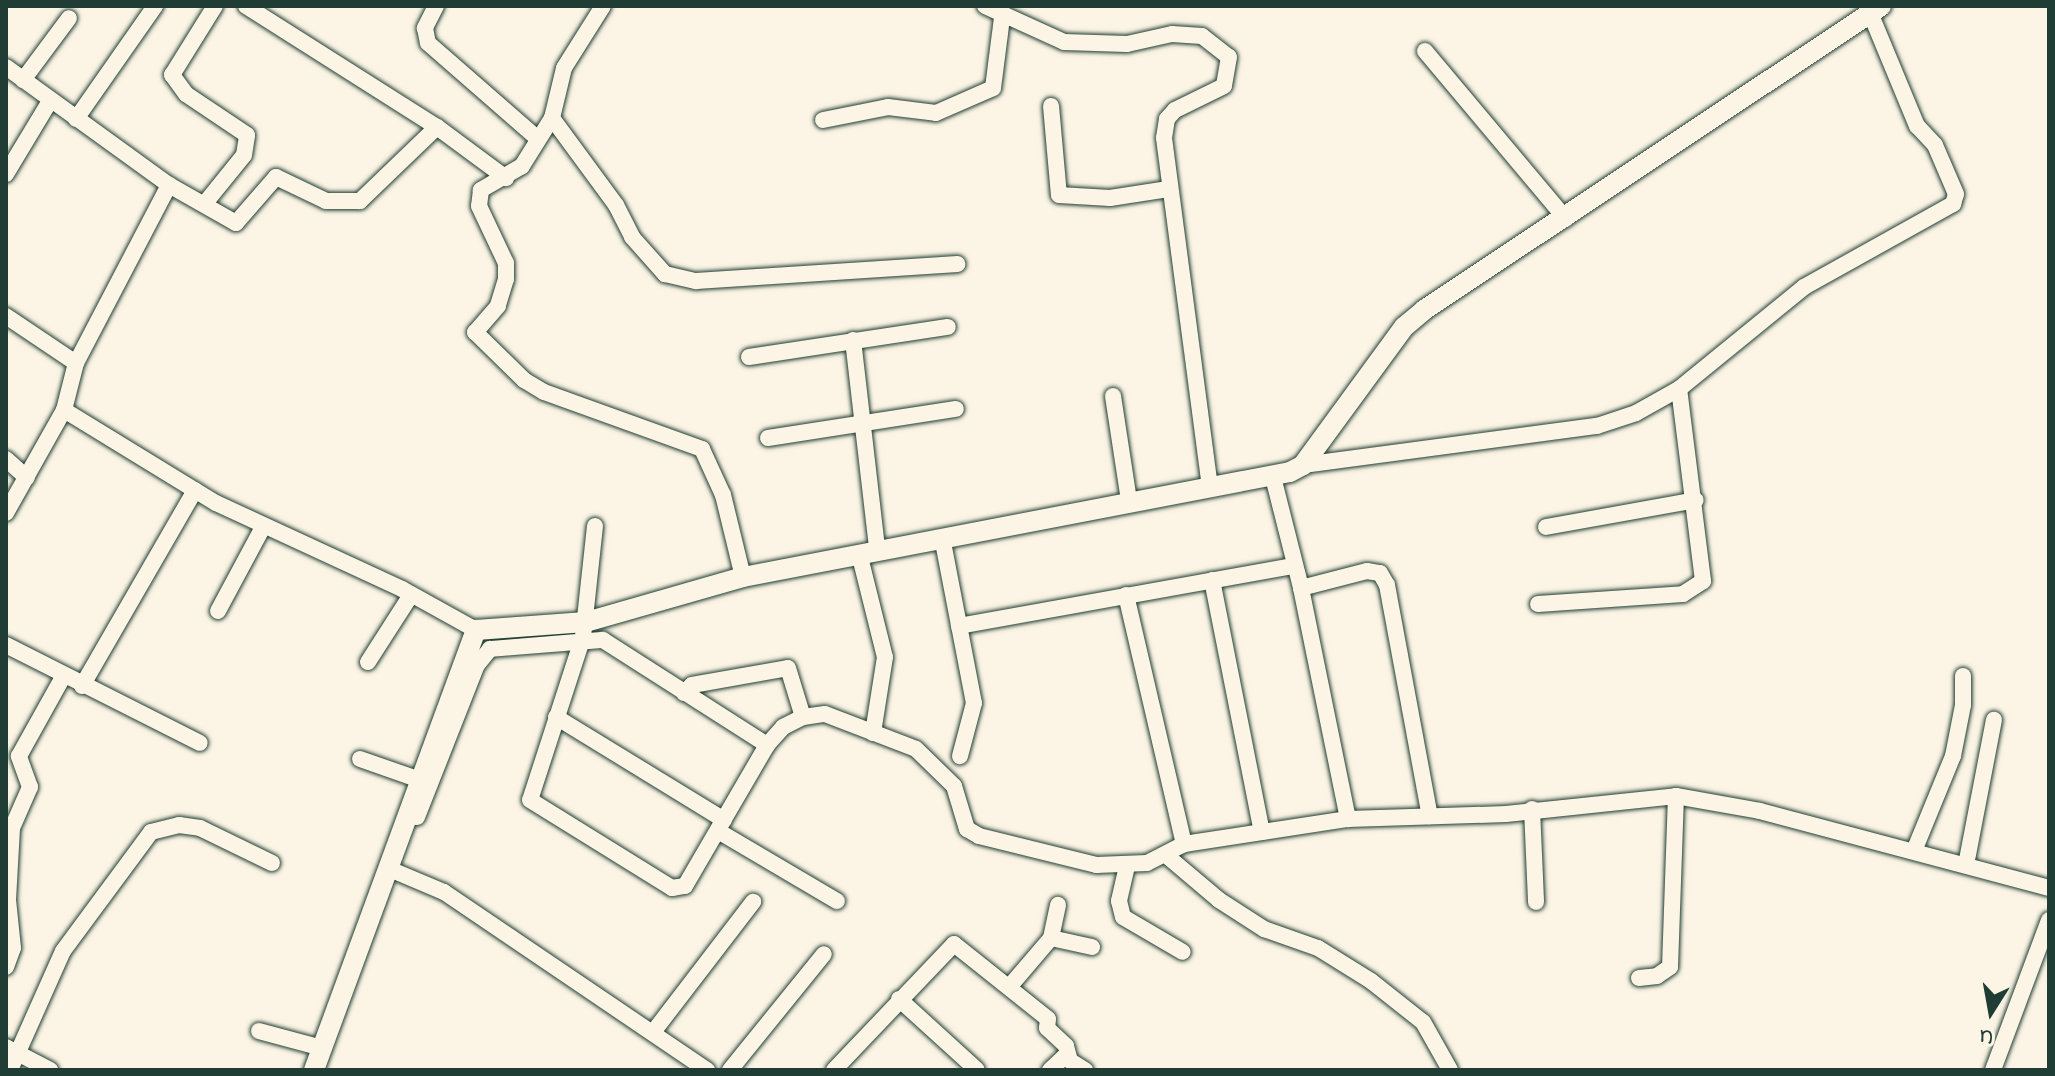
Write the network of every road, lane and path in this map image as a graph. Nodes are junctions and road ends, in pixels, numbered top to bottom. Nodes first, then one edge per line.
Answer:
1 (155, 6) edge
2 (215, 6) edge
3 (246, 6) edge
4 (436, 6) edge
5 (603, 6) edge
6 (985, 6) edge
7 (1875, 8) edge
8 (69, 18) dead end
9 (1002, 18) junction
10 (1425, 51) dead end
11 (11, 75) edge
12 (50, 101) junction
13 (1051, 106) dead end
14 (552, 118) junction
15 (76, 119) junction
16 (823, 120) dead end
17 (437, 127) junction
18 (538, 139) junction
19 (6, 174) edge
20 (506, 178) junction
21 (169, 185) junction
22 (1168, 189) junction
23 (206, 202) junction
24 (1566, 219) junction
25 (957, 264) dead end
26 (6, 316) edge
27 (948, 327) dead end
28 (853, 340) junction
29 (749, 357) dead end
30 (76, 363) junction
31 (1679, 389) junction
32 (1113, 396) dead end
33 (956, 409) dead end
34 (64, 410) junction
35 (865, 424) junction
36 (768, 438) dead end
37 (6, 459) edge
38 (1303, 465) junction
39 (1273, 477) junction
40 (27, 478) junction
41 (1210, 486) junction
42 (195, 490) junction
43 (1696, 500) junction
44 (1129, 501) junction
45 (7, 511) edge
46 (595, 526) dead end
47 (263, 527) junction
48 (1546, 527) dead end
49 (942, 537) junction
50 (868, 551) junction
51 (1293, 566) junction
52 (743, 577) junction
53 (1212, 580) junction
54 (1301, 588) junction
55 (411, 595) junction
56 (1126, 595) junction
57 (1538, 604) dead end
58 (218, 611) dead end
59 (959, 626) junction
60 (476, 630) junction
61 (584, 630) junction
62 (6, 645) edge
63 (368, 662) dead end
64 (1963, 676) dead end
65 (63, 677) junction
66 (82, 686) junction
67 (684, 693) junction
68 (556, 717) junction
69 (803, 717) junction
70 (1994, 720) dead end
71 (873, 733) junction
72 (200, 743) dead end
73 (767, 745) junction
74 (960, 756) dead end
75 (360, 759) dead end
76 (420, 780) junction
77 (1676, 796) junction
78 (1532, 809) junction
79 (1430, 816) junction
80 (417, 817) dead end
81 (1348, 819) junction
82 (721, 826) junction
83 (1262, 832) junction
84 (1184, 844) junction
85 (1914, 851) junction
86 (1167, 856) junction
87 (272, 863) dead end
88 (1966, 865) junction
89 (1127, 866) junction
90 (396, 872) junction
91 (2049, 888) edge
92 (837, 901) dead end
93 (753, 902) dead end
94 (1536, 902) dead end
95 (1058, 905) dead end
96 (2049, 920) edge
97 (1051, 938) junction
98 (1092, 947) dead end
99 (1183, 952) dead end
100 (824, 954) dead end
101 (6, 967) edge
102 (1639, 978) dead end
103 (1010, 986) junction
104 (899, 999) junction
105 (259, 1031) dead end
106 (654, 1031) junction
107 (322, 1048) junction
108 (12, 1050) edge
109 (1069, 1057) junction
110 (840, 1068) edge
111 (10, 1070) edge
112 (50, 1070) edge
113 (314, 1070) edge
114 (707, 1070) edge
115 (730, 1070) edge
116 (977, 1070) edge
117 (1050, 1070) edge
118 (1085, 1070) edge
119 (1450, 1070) edge
120 (1993, 1070) edge

1 - 15 street
2 - 23 street
3 - 17 street
4 - 18 street
5 - 14 street
6 - 9 street
7 - 24 street
7 - 31 street
8 - 11 street
9 - 16 street
9 - 22 street
10 - 24 street
11 - 12 street
12 - 15 street
12 - 19 street
13 - 22 street
14 - 18 street
14 - 25 street
15 - 21 street
17 - 20 street
17 - 23 street
18 - 20 street
20 - 52 street
21 - 23 street
21 - 30 street
22 - 41 street
24 - 38 street
26 - 30 street
27 - 28 street
28 - 29 street
28 - 35 street
30 - 34 street
31 - 38 street
31 - 43 street
32 - 44 street
33 - 35 street
34 - 40 street
34 - 42 street
35 - 36 street
35 - 50 street
37 - 40 street
38 - 39 street
39 - 41 street
39 - 51 street
40 - 45 street
41 - 44 street
42 - 47 street
42 - 66 street
43 - 48 street
43 - 57 street
44 - 49 street
46 - 61 street
47 - 55 street
47 - 58 street
49 - 50 street
49 - 59 street
50 - 52 street
50 - 71 street
51 - 53 street
51 - 54 street
52 - 61 street
53 - 56 street
53 - 83 street
54 - 79 street
54 - 81 street
55 - 60 street
55 - 63 street
56 - 59 street
56 - 84 street
59 - 74 street
60 - 61 street
60 - 76 street
61 - 67 street
61 - 68 street
61 - 80 street
62 - 65 street
64 - 85 street
65 - 66 street
65 - 101 street
66 - 72 street
67 - 69 street
67 - 73 street
68 - 82 street
68 - 82 street
69 - 71 street
69 - 73 street
70 - 88 street
71 - 89 street
73 - 82 street
75 - 76 street
76 - 90 street
77 - 78 street
77 - 85 street
77 - 102 street
78 - 79 street
78 - 94 street
79 - 81 street
81 - 83 street
82 - 92 street
83 - 84 street
84 - 86 street
85 - 88 street
86 - 89 street
86 - 119 street
87 - 108 street
88 - 91 street
89 - 99 street
90 - 106 street
90 - 107 street
93 - 106 street
95 - 97 street
96 - 120 street
97 - 98 street
97 - 103 street
100 - 115 street
103 - 104 street
103 - 109 street
104 - 110 street
104 - 116 street
105 - 107 street
106 - 114 street
107 - 113 street
108 - 111 street
108 - 112 street
109 - 117 street
109 - 118 street

